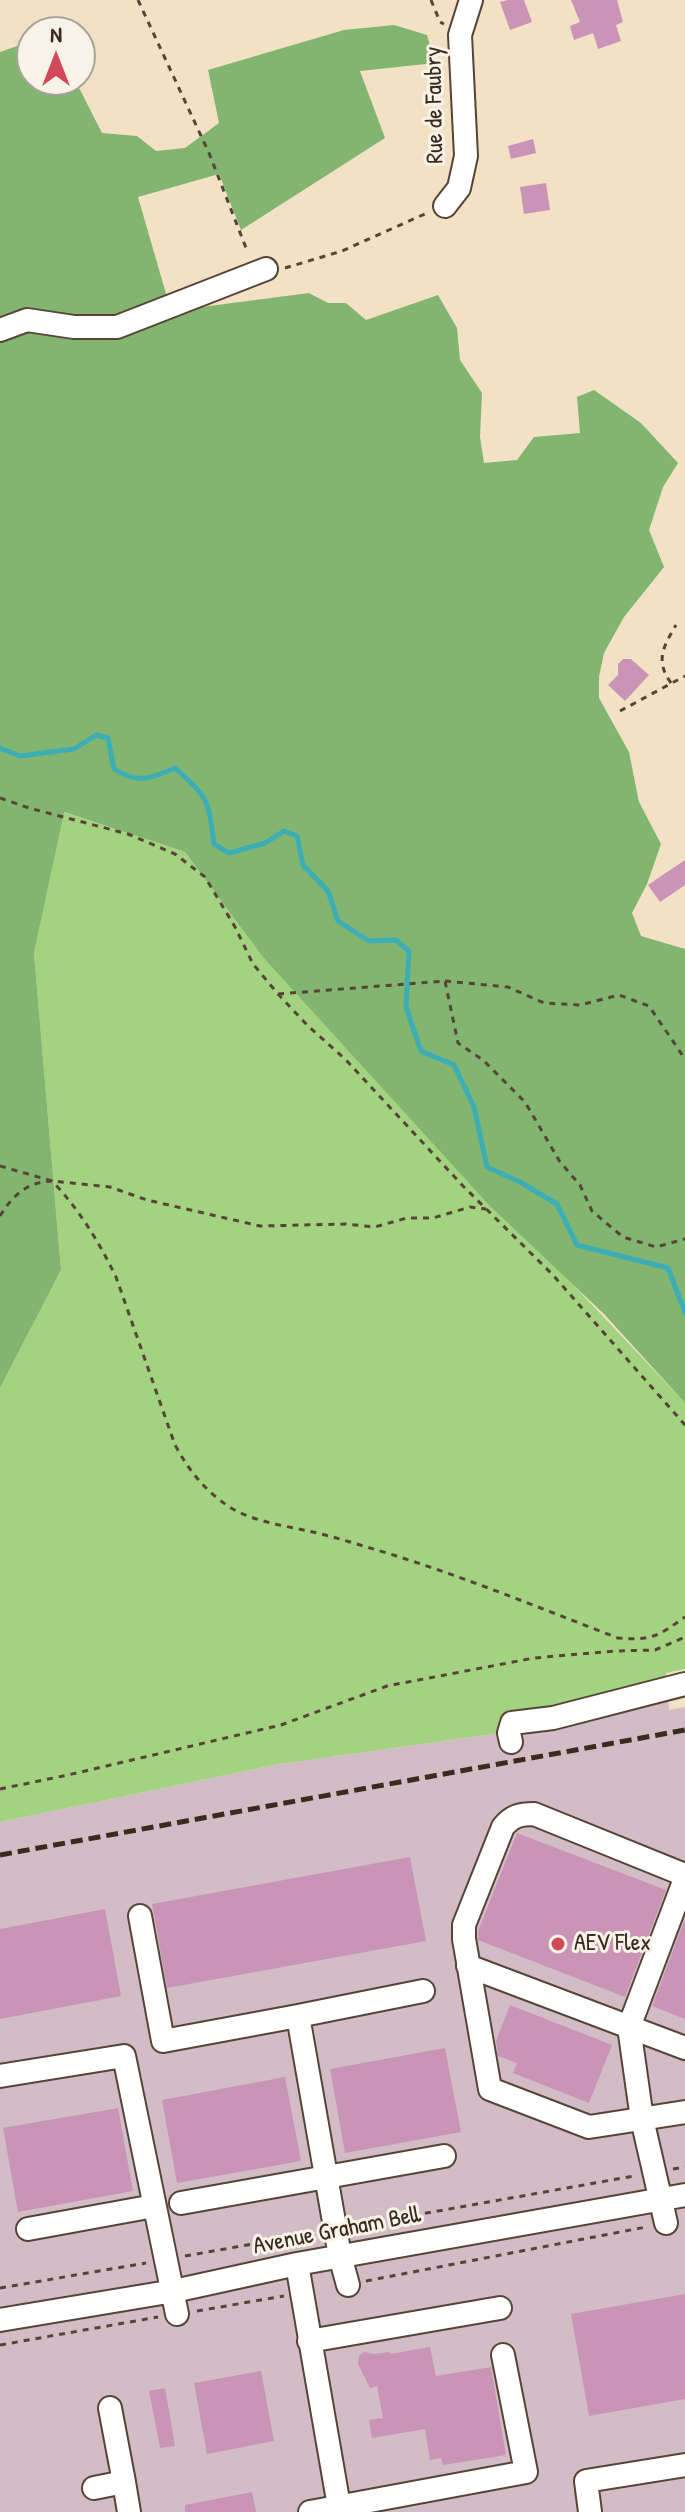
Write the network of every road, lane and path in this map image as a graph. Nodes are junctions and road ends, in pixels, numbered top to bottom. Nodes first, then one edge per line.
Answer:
1 (138, 0) edge
2 (434, 0) edge
3 (471, 0) edge
4 (433, 7) dead end
5 (445, 206) joint
6 (266, 269) junction
7 (0, 330) edge
8 (676, 625) dead end
9 (685, 676) edge
10 (671, 683) junction
11 (620, 711) dead end
12 (0, 798) edge
13 (445, 981) junction
14 (278, 994) junction
15 (685, 1059) edge
16 (0, 1166) edge
17 (52, 1181) junction
18 (486, 1209) junction
19 (0, 1216) edge
20 (685, 1239) edge
21 (685, 1425) edge
22 (685, 1617) edge
23 (685, 1637) edge
24 (685, 1684) edge
25 (511, 1742) dead end
26 (0, 1789) edge
27 (685, 1877) edge
28 (140, 1916) dead end
29 (468, 1966) junction
30 (423, 1991) dead end
31 (298, 2016) junction
32 (629, 2027) junction
33 (685, 2048) edge
34 (0, 2076) edge
35 (685, 2112) edge
36 (642, 2119) junction
37 (444, 2156) dead end
38 (326, 2177) junction
39 (685, 2195) edge
40 (661, 2200) junction
41 (181, 2203) dead end
42 (154, 2206) junction
43 (666, 2223) dead end
44 (28, 2229) dead end
45 (340, 2256) junction
46 (297, 2264) junction
47 (348, 2285) dead end
48 (174, 2291) junction
49 (500, 2308) dead end
50 (177, 2314) dead end
51 (0, 2320) edge
52 (309, 2341) junction
53 (503, 2355) dead end
54 (110, 2408) dead end
55 (685, 2465) edge
56 (124, 2482) junction
57 (94, 2488) dead end
58 (340, 2509) edge
59 (129, 2512) edge
60 (310, 2512) edge
61 (590, 2512) edge

1 - 6 path
2 - 4 path
3 - 5 street, Rue de Faubry
5 - 6 path
6 - 7 street
8 - 10 path
9 - 10 path
10 - 11 path
12 - 14 path
13 - 14 path
13 - 15 path
13 - 20 path
14 - 18 path
16 - 17 path
17 - 18 path
17 - 19 path
17 - 22 path
18 - 21 path
23 - 26 path
24 - 25 street
27 - 29 street
27 - 32 street
28 - 31 street
29 - 32 street
29 - 36 street
30 - 31 street
31 - 38 street
32 - 33 street
32 - 36 street
34 - 42 street
35 - 36 street
36 - 40 street
37 - 38 street
38 - 41 street
38 - 45 street
39 - 40 street, Avenue Graham Bell
40 - 43 street
40 - 45 street, Avenue Graham Bell
42 - 44 street
42 - 48 street
45 - 46 street, Avenue Graham Bell
45 - 47 street
46 - 48 street, Avenue Graham Bell
46 - 52 street
48 - 50 street
48 - 51 street, Avenue Graham Bell
49 - 52 street
52 - 58 street
53 - 58 street
54 - 56 street
55 - 61 street
56 - 57 street
56 - 59 street
58 - 60 street

